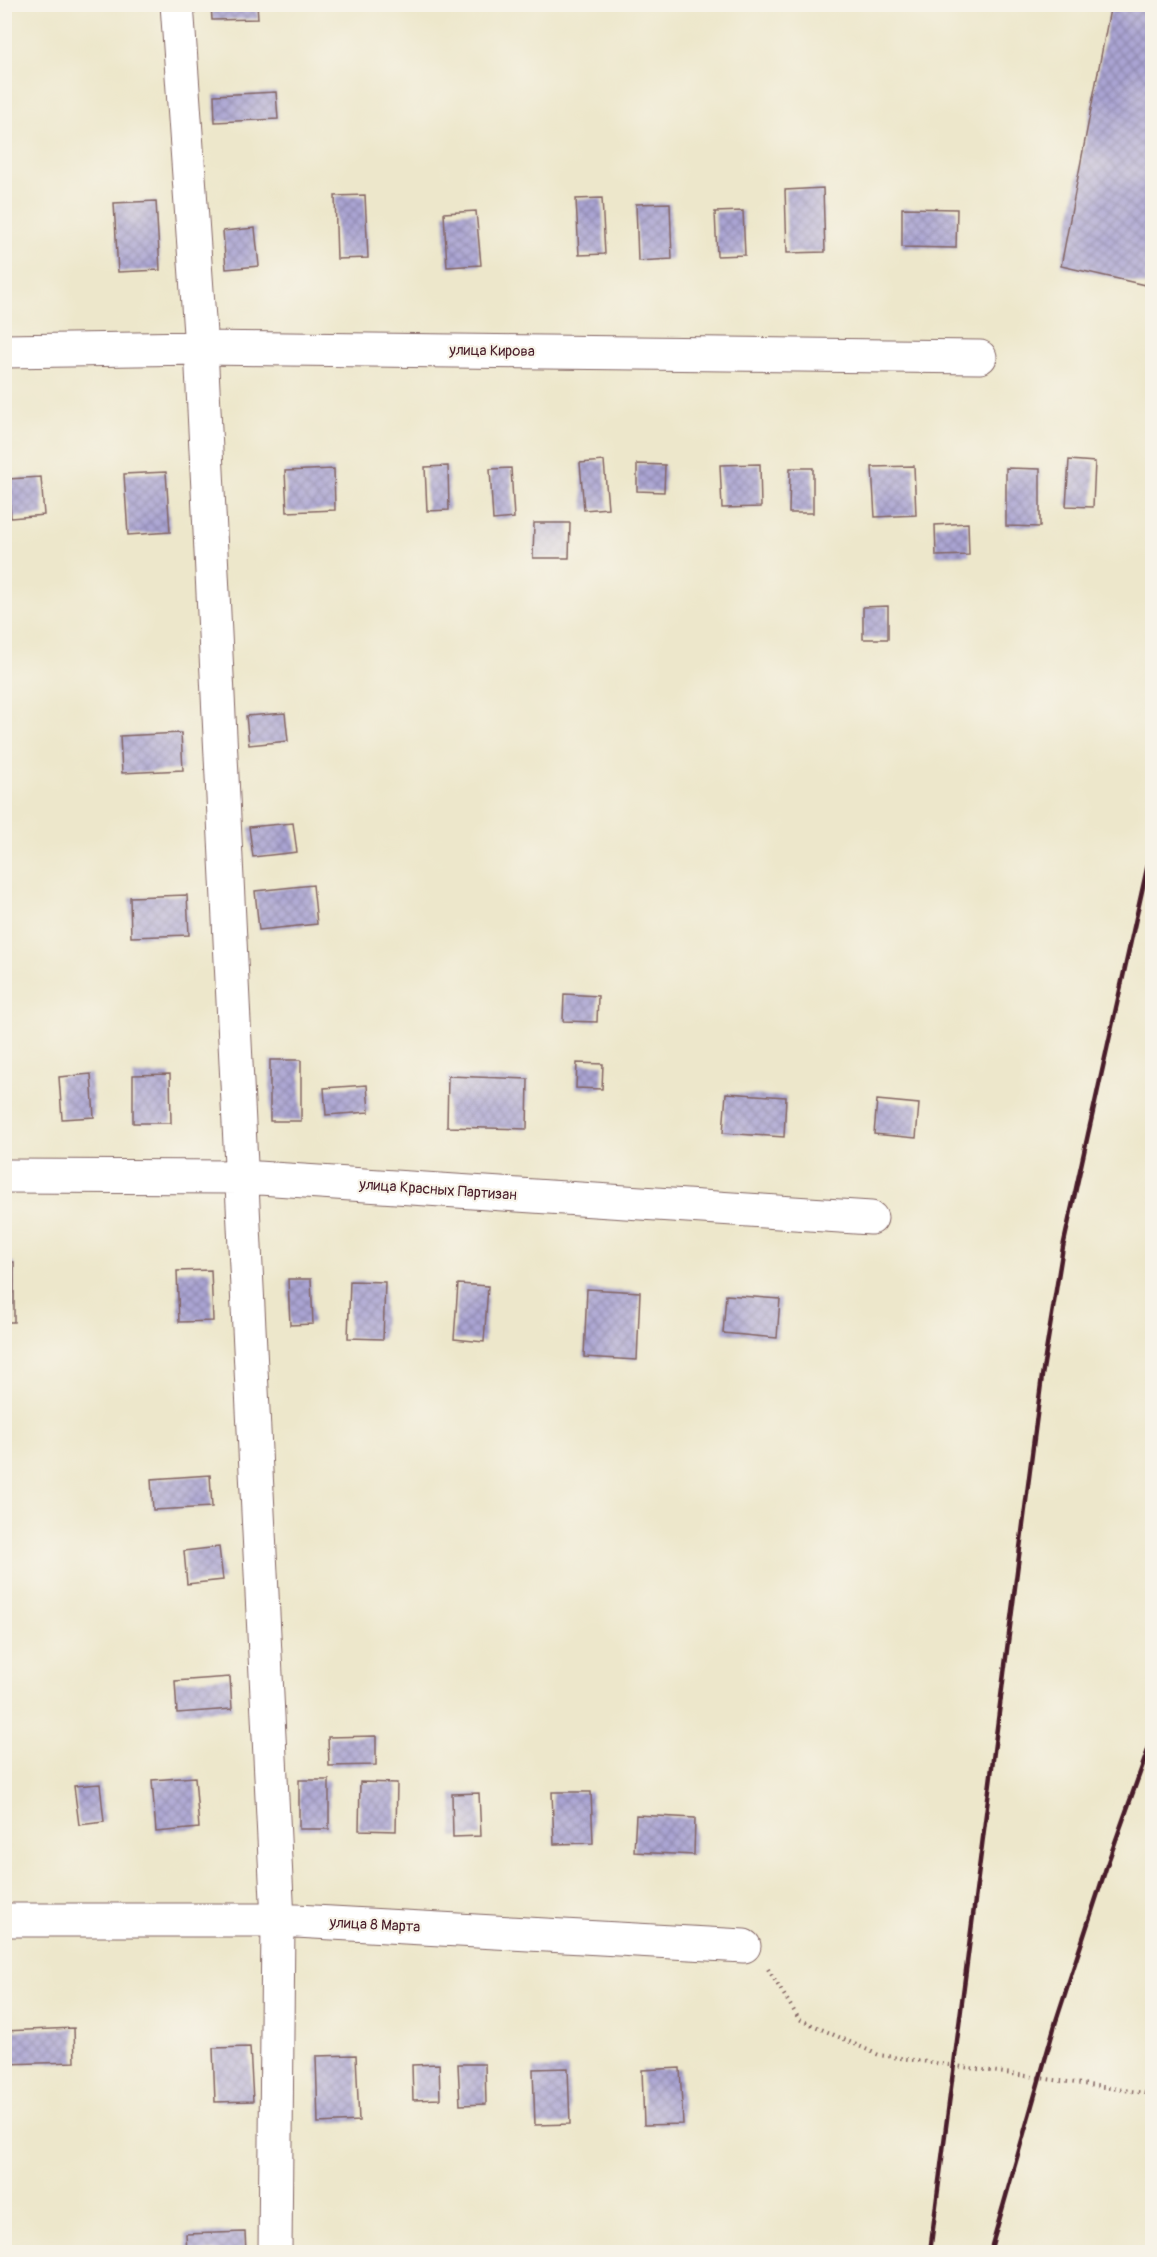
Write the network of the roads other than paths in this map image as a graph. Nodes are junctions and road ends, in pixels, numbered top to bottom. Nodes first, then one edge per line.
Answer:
1 (177, 4) edge
2 (201, 348) junction
3 (4, 351) edge
4 (980, 357) dead end
5 (4, 1176) edge
6 (242, 1177) junction
7 (871, 1218) dead end
8 (4, 1920) edge
9 (278, 1920) junction
10 (744, 1946) road end
11 (275, 2253) edge

1 - 2 street
2 - 3 street, улица Кирова
2 - 4 street, улица Кирова
2 - 6 street
5 - 6 street, улица Красных Партизан
6 - 7 street, улица Красных Партизан
6 - 9 street
8 - 9 street, улица 8 Марта
9 - 10 street, улица 8 Марта
9 - 11 street

